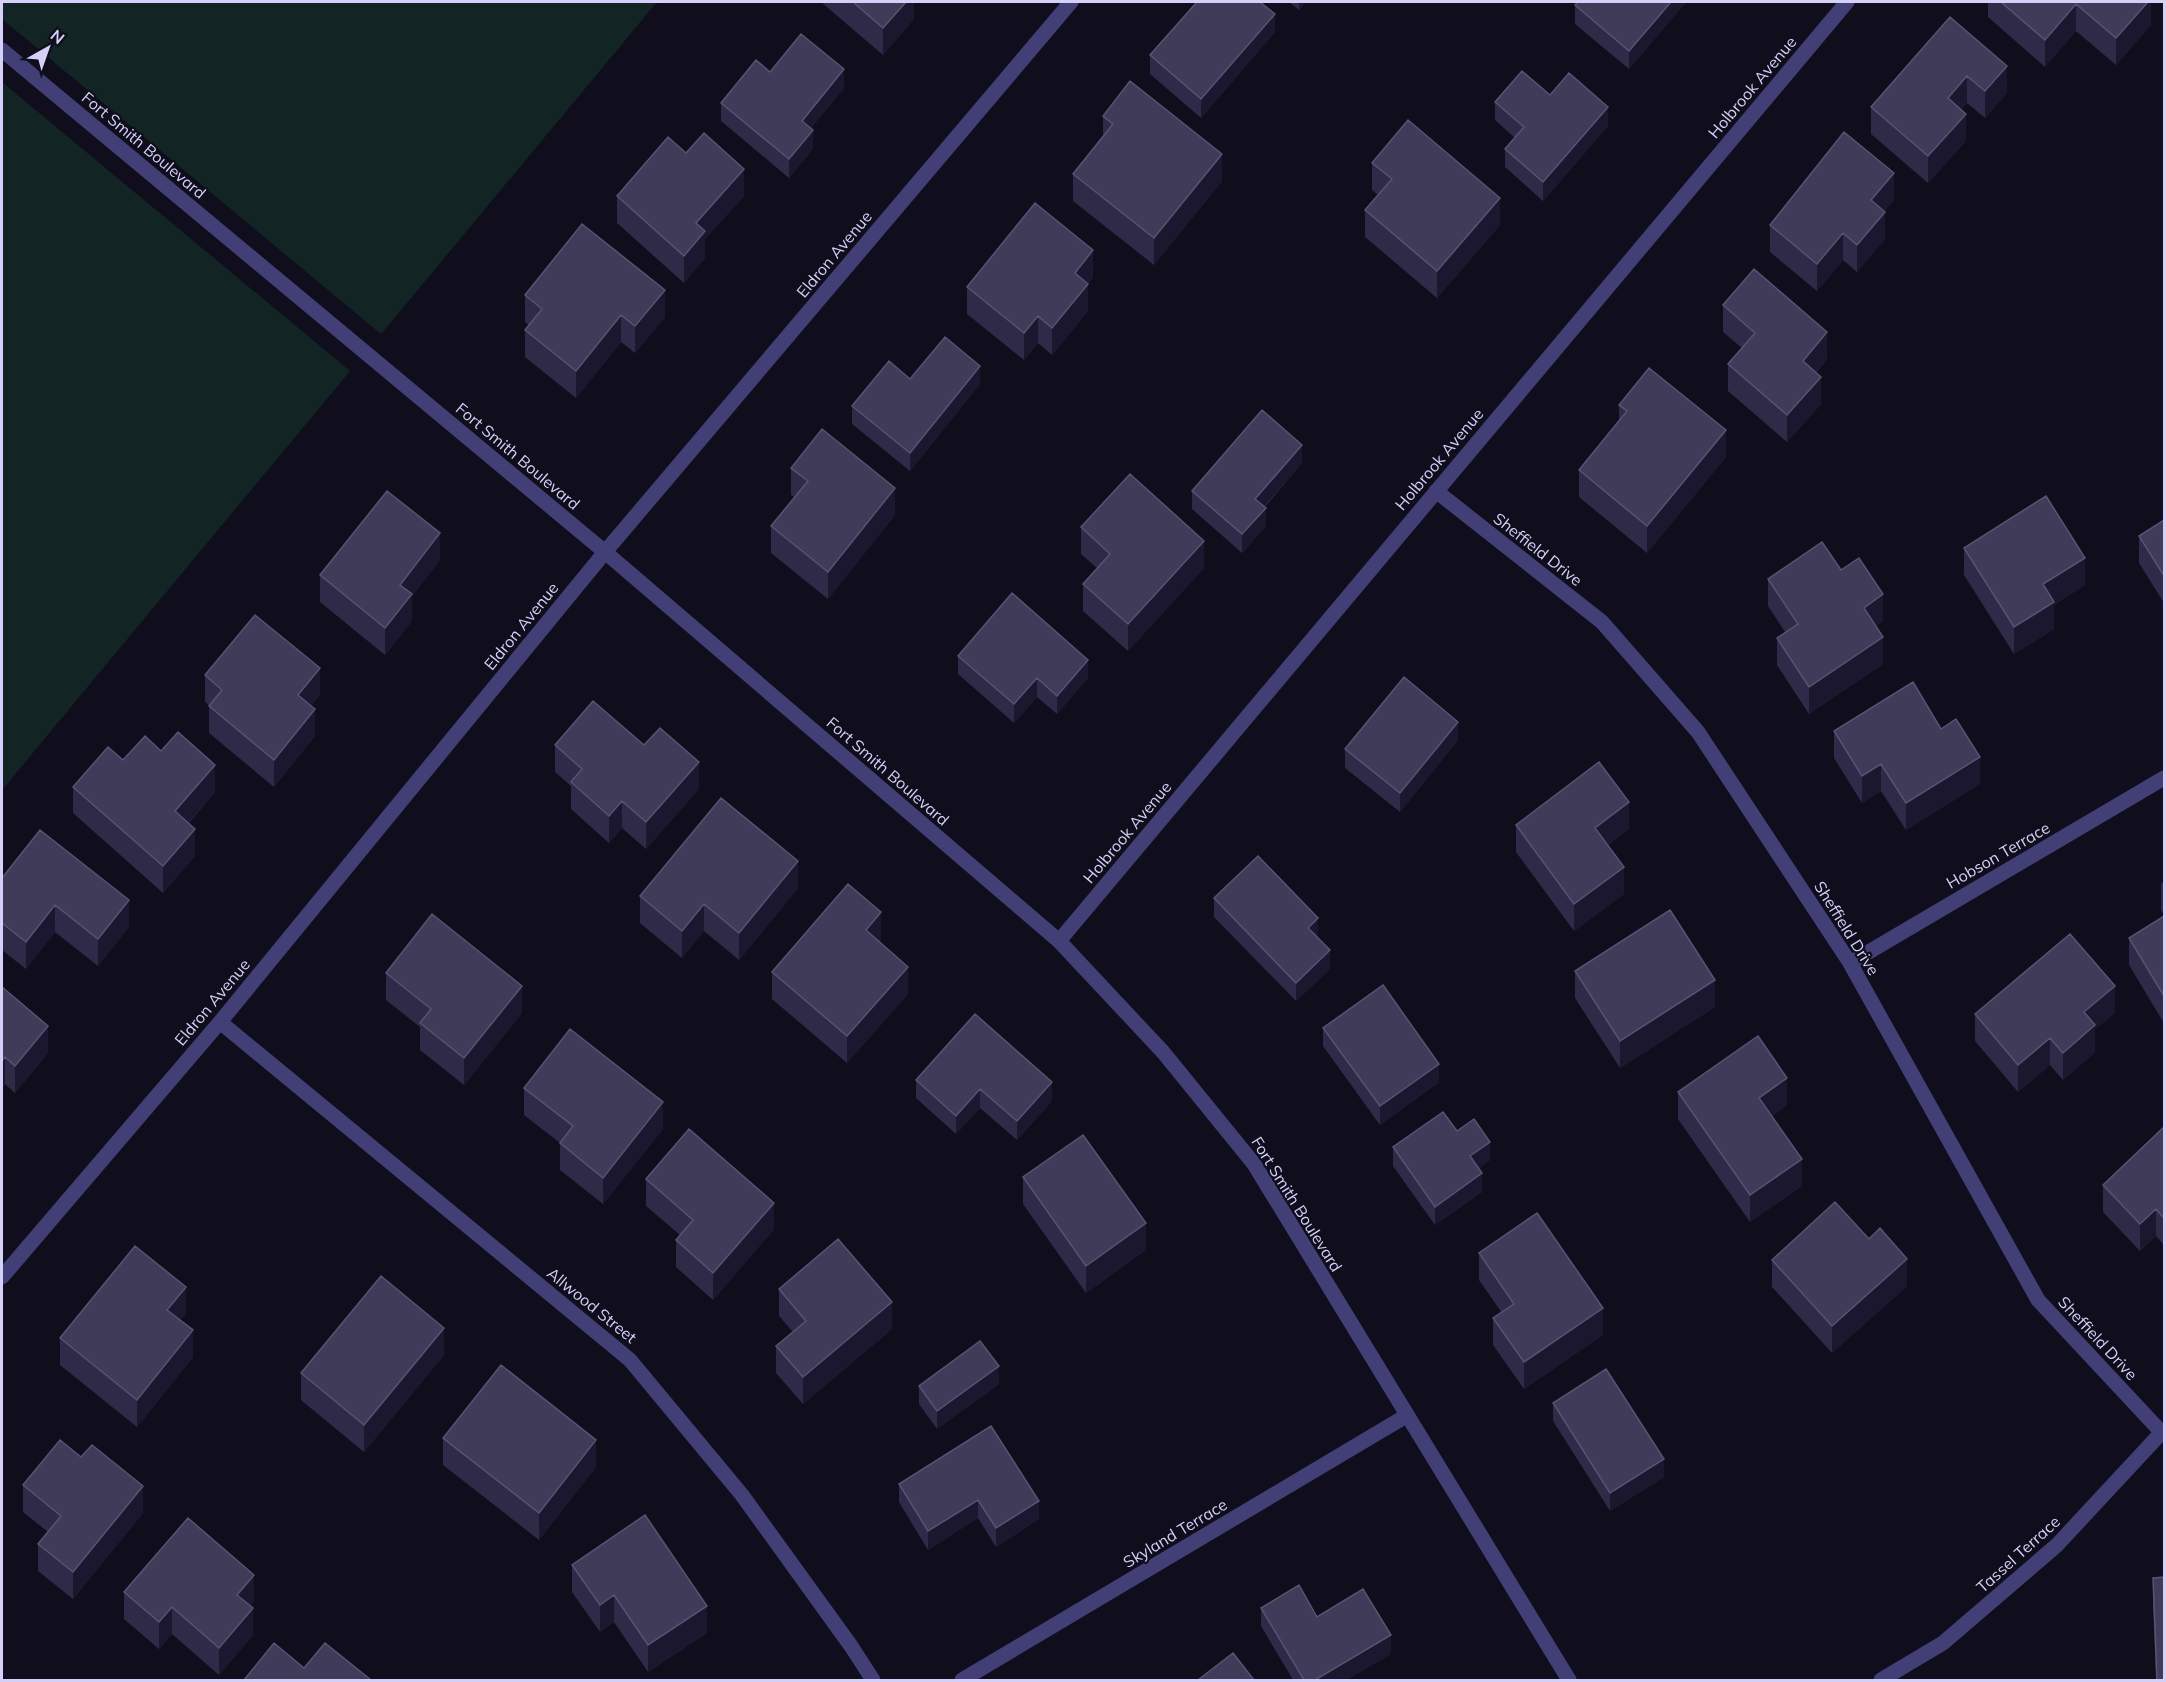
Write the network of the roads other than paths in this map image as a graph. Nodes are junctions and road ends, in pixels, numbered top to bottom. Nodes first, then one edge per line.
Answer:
1 (1071, 2) edge
2 (1847, 2) edge
3 (2, 50) edge
4 (1436, 491) junction
5 (605, 552) junction
6 (2164, 778) edge
7 (1059, 941) junction
8 (1850, 963) junction
9 (220, 1022) junction
10 (2, 1277) edge
11 (1407, 1416) junction
12 (2163, 1434) edge
13 (873, 1680) edge
14 (962, 1680) edge
15 (1569, 1680) edge
16 (1881, 1680) edge

1 - 5 street, Eldron Avenue
2 - 4 street, Holbrook Avenue
3 - 5 street, Fort Smith Boulevard
4 - 7 street, Holbrook Avenue
4 - 8 street, Sheffield Drive
5 - 7 street, Fort Smith Boulevard
5 - 9 street, Eldron Avenue
6 - 8 street, Hobson Terrace
7 - 11 street, Fort Smith Boulevard
8 - 12 street, Sheffield Drive
9 - 10 street, Eldron Avenue
9 - 13 street, Allwood Street
11 - 14 street, Skyland Terrace
11 - 15 street, Fort Smith Boulevard
12 - 16 street, Tassel Terrace

